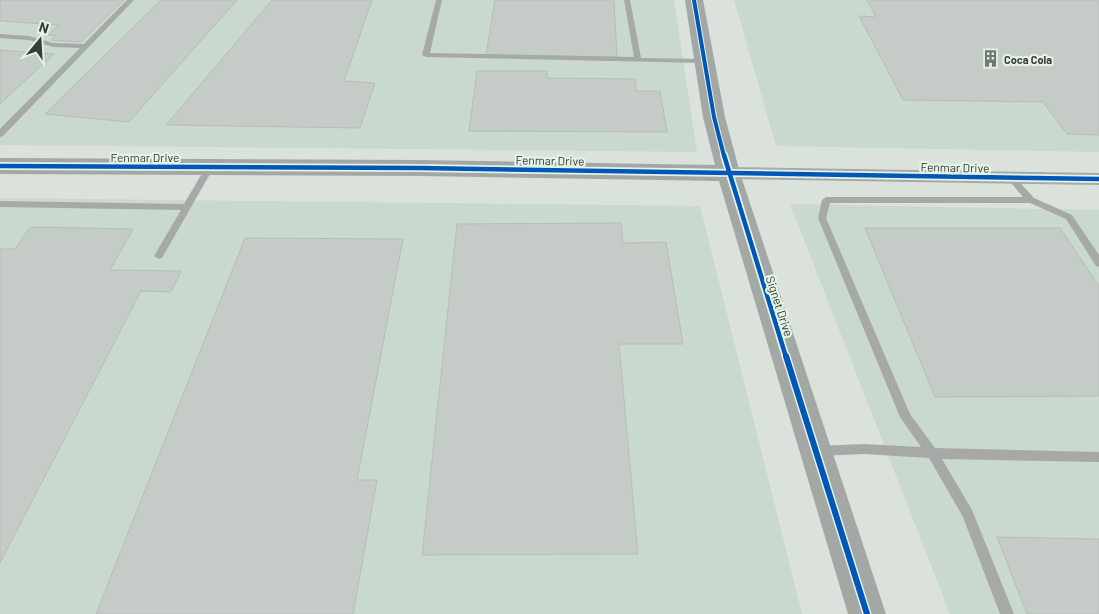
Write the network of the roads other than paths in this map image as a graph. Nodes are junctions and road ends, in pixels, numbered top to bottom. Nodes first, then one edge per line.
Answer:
1 (131, 0) edge
2 (439, 0) edge
3 (627, 0) edge
4 (694, 0) edge
5 (0, 36) edge
6 (86, 46) junction
7 (638, 60) junction
8 (704, 61) junction
9 (0, 119) edge
10 (14, 119) junction
11 (0, 134) edge
12 (0, 166) edge
13 (210, 167) junction
14 (728, 173) junction
15 (1011, 178) junction
16 (1099, 179) edge
17 (1031, 200) junction
18 (0, 204) edge
19 (187, 207) junction
20 (159, 256) dead end
21 (1099, 263) edge
22 (816, 451) junction
23 (932, 453) junction
24 (1099, 456) edge
25 (867, 614) edge
26 (1007, 614) edge

1 - 6 lane
2 - 7 lane
3 - 7 lane
4 - 8 street, Signet Drive
5 - 6 lane
6 - 10 lane
7 - 8 lane
8 - 14 street, Signet Drive
9 - 10 lane
10 - 11 lane
12 - 13 street, Fenmar Drive
13 - 14 street, Fenmar Drive
13 - 19 lane
14 - 15 street, Fenmar Drive
14 - 22 street, Signet Drive
15 - 16 street, Fenmar Drive
15 - 17 lane
17 - 21 lane
17 - 23 lane
18 - 19 lane
19 - 20 lane
22 - 23 lane
22 - 25 street, Signet Drive
23 - 24 lane
23 - 26 lane

